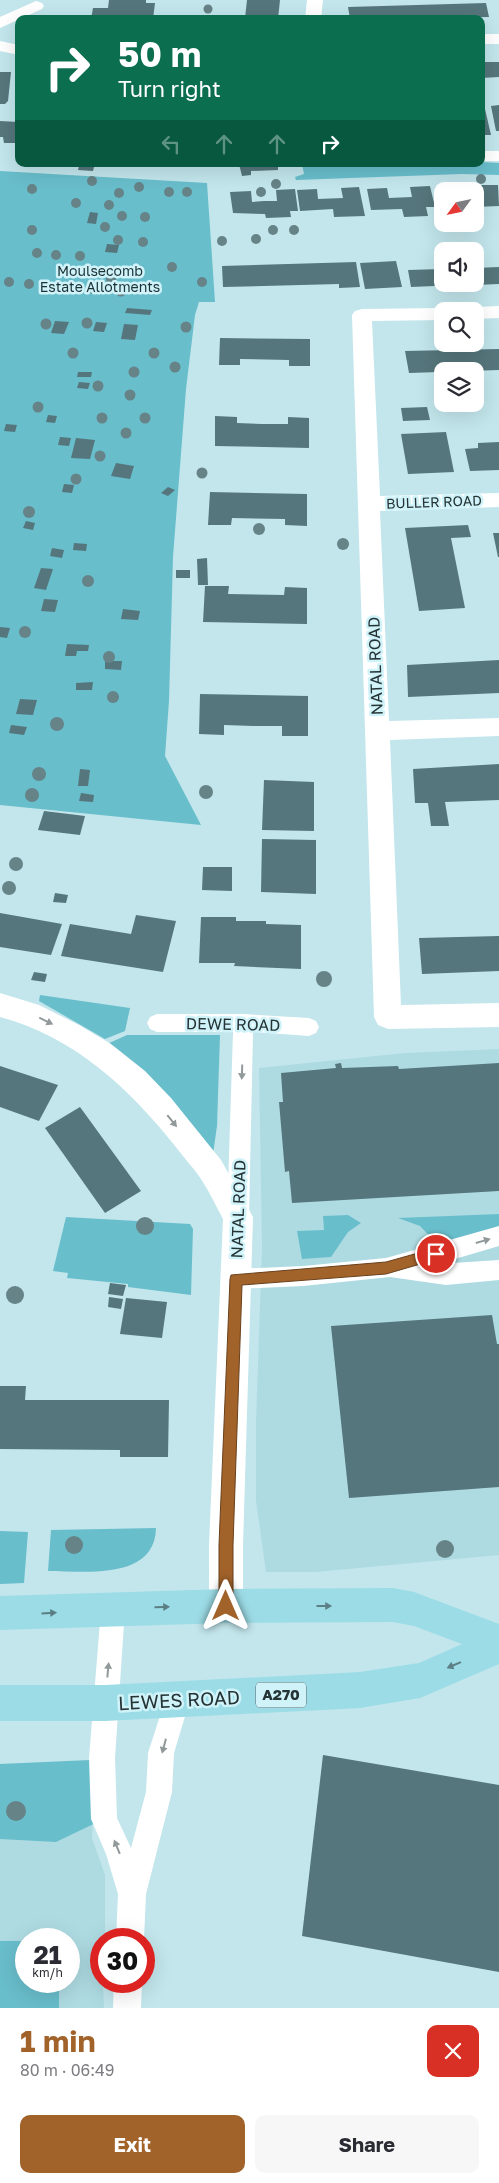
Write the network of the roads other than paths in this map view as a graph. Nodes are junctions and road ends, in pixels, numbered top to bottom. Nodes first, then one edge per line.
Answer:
1 (315, 0) edge
2 (39, 8) edge
3 (21, 15) edge
4 (313, 15) edge
5 (15, 17) edge
6 (0, 23) edge
7 (499, 38) edge
8 (485, 39) edge
9 (0, 46) edge
10 (15, 49) edge
11 (499, 312) edge
12 (484, 313) edge
13 (434, 314) edge
14 (499, 500) edge
15 (369, 504) junction
16 (499, 727) edge
17 (378, 731) junction
18 (0, 1006) edge
19 (499, 1014) edge
20 (157, 1023) dead end
21 (244, 1023) junction
22 (309, 1027) dead end
23 (238, 1217) junction
24 (499, 1236) edge
25 (386, 1268) junction
26 (499, 1270) edge
27 (236, 1279) junction
28 (226, 1606) junction
29 (113, 1609) junction
30 (0, 1613) edge
31 (499, 1641) edge
32 (499, 1646) edge
33 (177, 1700) junction
34 (0, 1703) edge
35 (106, 1703) junction
36 (132, 1894) junction
37 (130, 1928) edge
38 (127, 1993) edge
39 (126, 2008) edge

1 - 4 street
2 - 3 street
5 - 6 street
7 - 8 street
9 - 10 street
11 - 12 street
13 - 15 street, NATAL ROAD
14 - 15 street, BULLER ROAD
15 - 17 street, NATAL ROAD
16 - 17 street
17 - 19 street, NATAL ROAD
18 -> 23 street
20 - 21 lane, DEWE ROAD
21 - 22 lane, DEWE ROAD
21 -> 23 lane, NATAL ROAD
23 - 27 street, NATAL ROAD
25 -> 24 lane
25 - 26 lane
25 - 27 lane
27 - 28 street, NATAL ROAD
29 -> 28 main road
28 -> 31 main road
30 -> 29 main road
35 -> 29 lane
32 -> 33 main road, LEWES ROAD / A270
33 - 35 main road, LEWES ROAD / A270
33 -> 36 lane
34 - 35 main road, LEWES ROAD / A270
36 -> 35 lane
36 - 37 lane
38 - 39 lane

